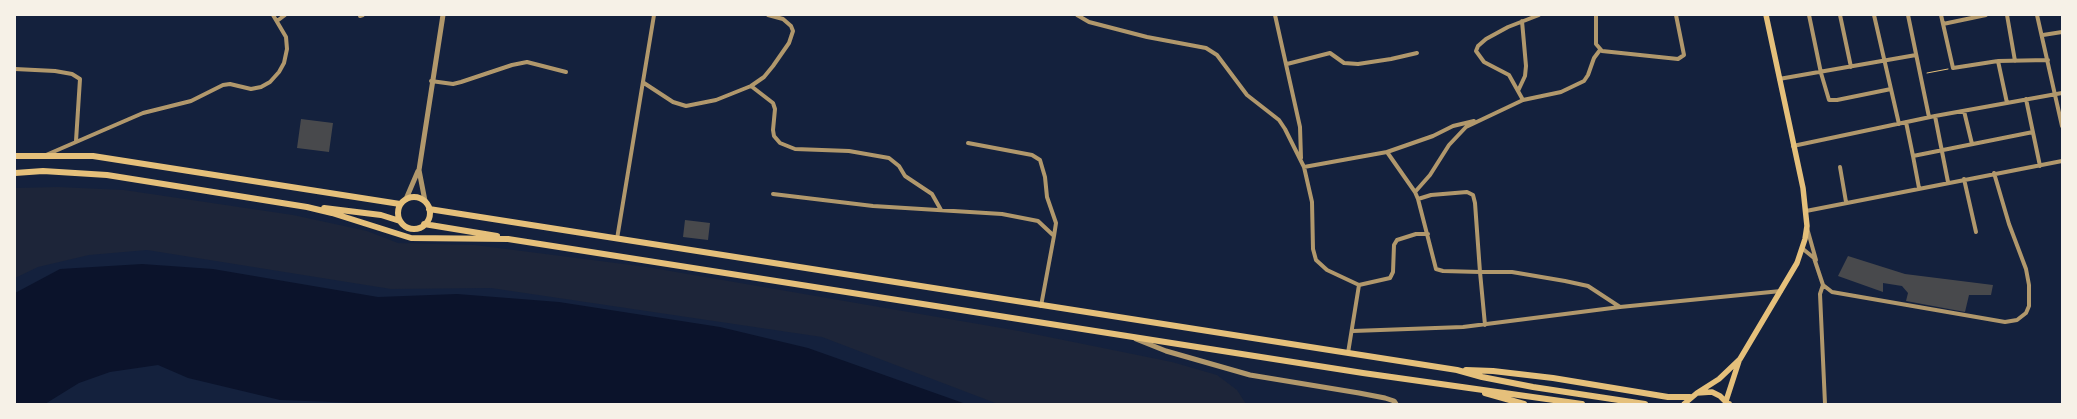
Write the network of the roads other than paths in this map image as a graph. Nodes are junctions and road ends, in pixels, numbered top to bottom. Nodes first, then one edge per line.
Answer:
1 (274, 15) edge
2 (284, 15) edge
3 (443, 15) edge
4 (654, 15) edge
5 (768, 15) edge
6 (1077, 15) edge
7 (1275, 15) edge
8 (1539, 15) edge
9 (1596, 15) edge
10 (1676, 15) edge
11 (1766, 15) edge
12 (1809, 15) edge
13 (1840, 15) edge
14 (1874, 15) edge
15 (1908, 15) edge
16 (1941, 15) edge
17 (1986, 15) edge
18 (2007, 15) edge
19 (2037, 15) edge
20 (277, 20) junction
21 (1522, 21) junction
22 (1943, 24) junction
23 (2062, 32) edge
24 (2043, 36) junction
25 (1600, 50) junction
26 (1417, 52) dead end
27 (1916, 55) junction
28 (2048, 60) junction
29 (1884, 61) junction
30 (1998, 61) junction
31 (2015, 61) junction
32 (1286, 64) junction
33 (1851, 67) junction
34 (15, 69) edge
35 (566, 72) dead end
36 (1821, 73) junction
37 (1779, 79) junction
38 (432, 81) junction
39 (644, 83) junction
40 (751, 86) junction
41 (1891, 89) junction
42 (1518, 91) junction
43 (2062, 93) edge
44 (2056, 94) junction
45 (2026, 99) junction
46 (1523, 100) junction
47 (2007, 103) junction
48 (1964, 111) junction
49 (1936, 116) junction
50 (1930, 117) junction
51 (1477, 120) junction
52 (1906, 122) junction
53 (1899, 124) junction
54 (2062, 126) edge
55 (2033, 132) junction
56 (76, 141) junction
57 (968, 143) dead end
58 (1972, 144) junction
59 (1793, 146) junction
60 (1942, 150) junction
61 (1387, 152) junction
62 (15, 156) edge
63 (44, 156) junction
64 (1913, 156) junction
65 (1301, 161) junction
66 (2062, 161) edge
67 (2040, 166) junction
68 (1304, 167) junction
69 (1840, 167) dead end
70 (418, 170) junction
71 (15, 173) edge
72 (1994, 173) junction
73 (1964, 179) junction
74 (1948, 182) junction
75 (1919, 188) junction
76 (1415, 192) junction
77 (773, 194) dead end
78 (406, 199) junction
79 (1418, 200) junction
80 (425, 201) junction
81 (1846, 202) junction
82 (400, 204) junction
83 (307, 207) junction
84 (429, 209) junction
85 (941, 210) junction
86 (1806, 211) junction
87 (400, 221) junction
88 (424, 224) junction
89 (1807, 226) junction
90 (1976, 232) dead end
91 (1428, 234) junction
92 (1054, 236) junction
93 (508, 239) junction
94 (617, 240) junction
95 (1803, 249) junction
96 (1816, 262) junction
97 (1480, 272) junction
98 (1359, 285) junction
99 (1824, 285) junction
100 (1782, 290) junction
101 (1041, 306) junction
102 (1620, 307) junction
103 (1485, 325) junction
104 (1353, 331) junction
105 (1131, 336) junction
106 (1348, 353) junction
107 (1740, 359) junction
108 (1457, 370) junction
109 (1464, 387) junction
110 (1697, 394) junction
111 (1690, 397) junction
112 (1728, 403) edge
113 (1396, 404) edge
114 (1524, 404) edge
115 (1582, 404) edge
116 (1645, 404) edge
117 (1684, 404) edge
118 (1825, 404) edge

1 - 20 street
2 - 20 street
3 - 38 street
4 - 39 street
5 - 40 street
6 - 65 street
7 - 32 street
8 - 21 street
9 - 25 street
10 - 25 street
11 - 37 main road
12 - 36 street
13 - 33 street
14 - 29 street
15 - 27 street
16 - 22 street
17 - 22 street
18 - 31 street
19 - 24 street
20 - 56 street
21 - 42 street
21 - 42 street
22 - 30 street
23 - 24 street
24 - 28 street
25 - 46 street
26 - 32 street
27 - 29 street
27 - 50 street
28 - 31 street
28 - 44 street
29 - 33 street
29 - 41 street
30 - 31 street
30 - 47 street
32 - 65 street
33 - 36 street
34 - 56 street
35 - 38 street
36 - 37 street
36 - 41 street
37 - 59 main road
38 - 70 street
39 - 40 street
39 - 94 street
40 - 85 street
41 - 53 street
42 - 46 street
43 - 44 street
44 - 45 street
44 - 54 street
45 - 47 street
45 - 55 street
46 - 51 street
47 - 48 street
48 - 49 street
48 - 58 street
49 - 50 street
49 - 60 street
50 - 52 street
51 - 61 street
51 - 76 street
52 - 53 street
52 - 64 street
53 - 59 street
55 - 58 street
55 - 67 street
56 - 63 street
57 - 92 street
58 - 60 street
59 - 86 main road
60 - 64 street
60 - 74 street
61 - 68 street
61 - 76 street
62 - 63 highway
63 - 82 highway
64 - 75 street
65 - 68 street
66 - 67 street
67 - 72 street
68 - 98 street
69 - 81 street
70 - 78 street
70 - 80 street
71 - 83 highway
72 - 73 street
72 - 99 street
73 - 74 street
73 - 90 street
74 - 75 street
75 - 81 street
76 - 79 street
77 - 85 street
78 - 80 highway
78 - 82 highway
79 - 91 street
79 - 97 street
80 - 84 highway
81 - 86 street
82 - 87 highway
83 - 87 highway
83 - 93 highway
84 - 88 highway
84 - 94 highway
85 - 92 street
86 - 89 main road
87 - 88 highway
88 - 93 highway
89 - 95 main road
89 - 96 street
91 - 97 street
91 - 98 street
92 - 101 street
93 - 105 highway
94 - 101 highway
95 - 96 street
95 - 100 main road
96 - 99 street
97 - 102 street
97 - 103 street
98 - 104 street
99 - 118 street
100 - 102 street
100 - 107 main road
101 - 106 highway
102 - 103 street
103 - 104 street
104 - 106 street
105 - 109 highway
105 - 113 street
106 - 108 highway
107 - 110 main road
107 - 112 main road
108 - 111 highway
108 - 116 highway
109 - 114 highway
109 - 115 highway
110 - 111 main road
110 - 112 main road
111 - 117 main road

